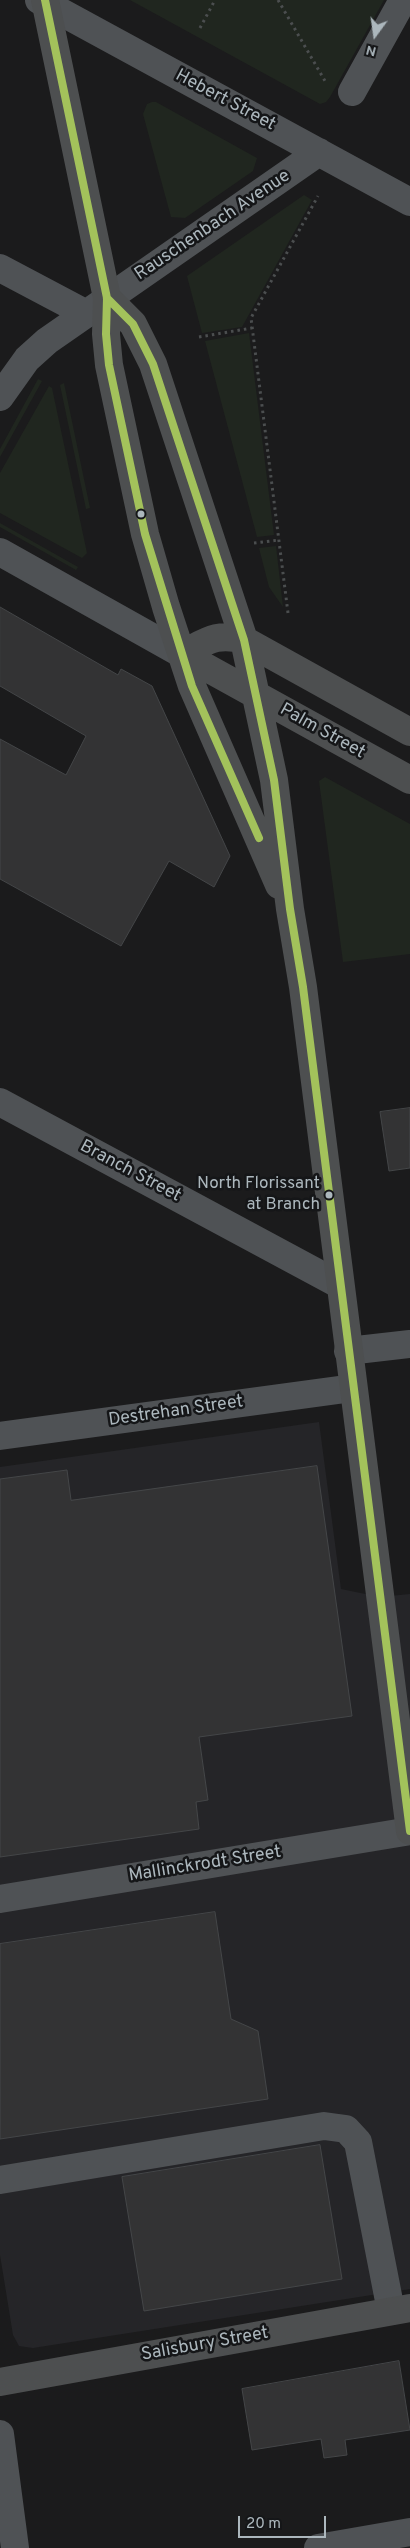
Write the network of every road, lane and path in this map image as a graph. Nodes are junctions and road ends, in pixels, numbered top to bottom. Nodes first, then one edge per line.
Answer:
1 (215, 0) edge
2 (278, 0) edge
3 (403, 0) edge
4 (43, 1) edge
5 (200, 28) dead end
6 (325, 84) dead end
7 (352, 92) dead end
8 (319, 152) junction
9 (318, 196) dead end
10 (410, 202) edge
11 (0, 268) edge
12 (96, 306) junction
13 (252, 328) junction
14 (199, 337) dead end
15 (0, 397) edge
16 (279, 540) junction
17 (254, 543) dead end
18 (0, 552) edge
19 (288, 613) dead end
20 (244, 640) junction
21 (182, 654) junction
22 (256, 696) junction
23 (410, 732) edge
24 (410, 780) edge
25 (290, 909) junction
26 (0, 1102) edge
27 (340, 1285) junction
28 (410, 1344) edge
29 (348, 1351) junction
30 (353, 1388) junction
31 (0, 1436) edge
32 (410, 1831) edge
33 (0, 1899) edge
34 (0, 2180) edge
35 (400, 2309) edge
36 (0, 2382) edge
37 (0, 2434) edge
38 (410, 2532) edge
39 (15, 2548) edge
40 (318, 2548) edge

1 - 5 path
2 - 6 path
3 - 7 street
4 - 8 street, Hebert Street
4 - 12 main road
8 - 10 street, Hebert Street
8 - 12 street, Rauschenbach Avenue
9 - 13 path
11 - 12 street
12 - 15 street, Rauschenbach Avenue
12 - 20 main road
12 - 21 main road
13 - 14 path
13 - 16 path
16 - 17 path
16 - 19 path
18 - 21 street, Palm Street
20 - 21 main road
20 - 22 main road
20 - 23 main road
21 - 22 main road, Palm Street
21 - 25 main road
22 - 24 main road, Palm Street
22 - 25 main road
25 - 27 main road
26 - 27 street, Branch Street
27 - 29 main road
28 - 29 street
29 - 30 main road
30 - 31 street, Destrehan Street
30 - 32 main road
32 - 33 street, Mallinckrodt Street
34 - 35 street
35 - 36 main road, Salisbury Street
37 - 39 street
38 - 40 street

